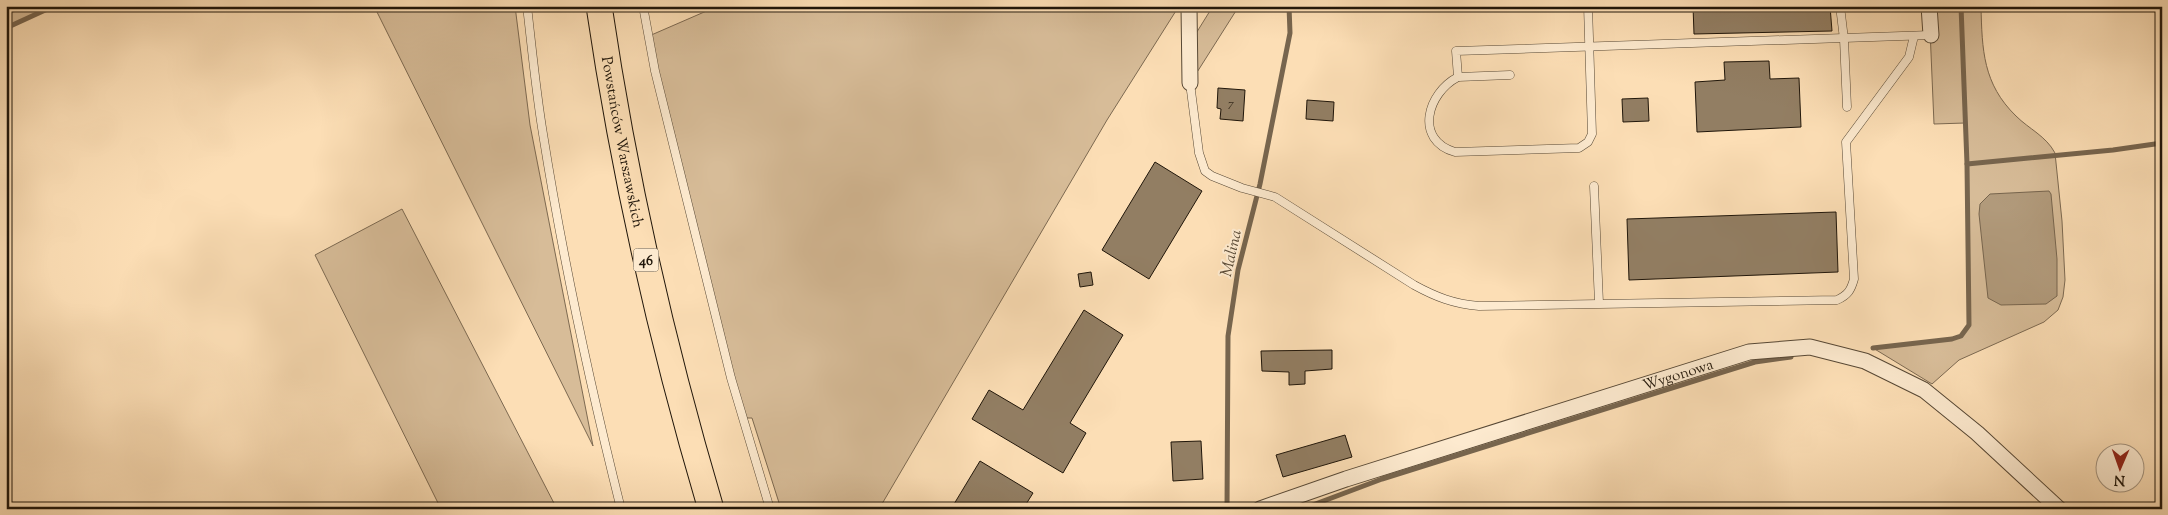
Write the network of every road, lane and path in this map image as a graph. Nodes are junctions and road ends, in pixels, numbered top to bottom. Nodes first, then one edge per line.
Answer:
1 (17, 6) edge
2 (527, 6) edge
3 (599, 6) edge
4 (643, 6) edge
5 (1189, 6) edge
6 (1588, 6) edge
7 (1840, 6) edge
8 (1930, 6) edge
9 (6, 11) edge
10 (1931, 35) joint
11 (1914, 36) junction
12 (1844, 39) junction
13 (1590, 47) junction
14 (1510, 75) dead end
15 (1458, 77) junction
16 (1190, 83) joint
17 (1847, 107) dead end
18 (1594, 186) dead end
19 (1599, 303) junction
20 (621, 509) edge
21 (711, 509) edge
22 (770, 509) edge
23 (1260, 509) edge
24 (2059, 509) edge

1 - 9 lane
2 - 20 lane
3 - 21 main road, Powstańców Warszawskich / 46
4 - 22 lane
5 - 16 street
6 - 13 lane
7 - 12 lane
8 - 10 street
10 - 11 lane
11 - 12 lane
11 - 19 lane
12 - 13 lane
12 - 17 lane
13 - 15 lane
13 - 15 lane
14 - 15 lane
16 - 19 lane
18 - 19 lane
23 - 24 street, Wygonowa

